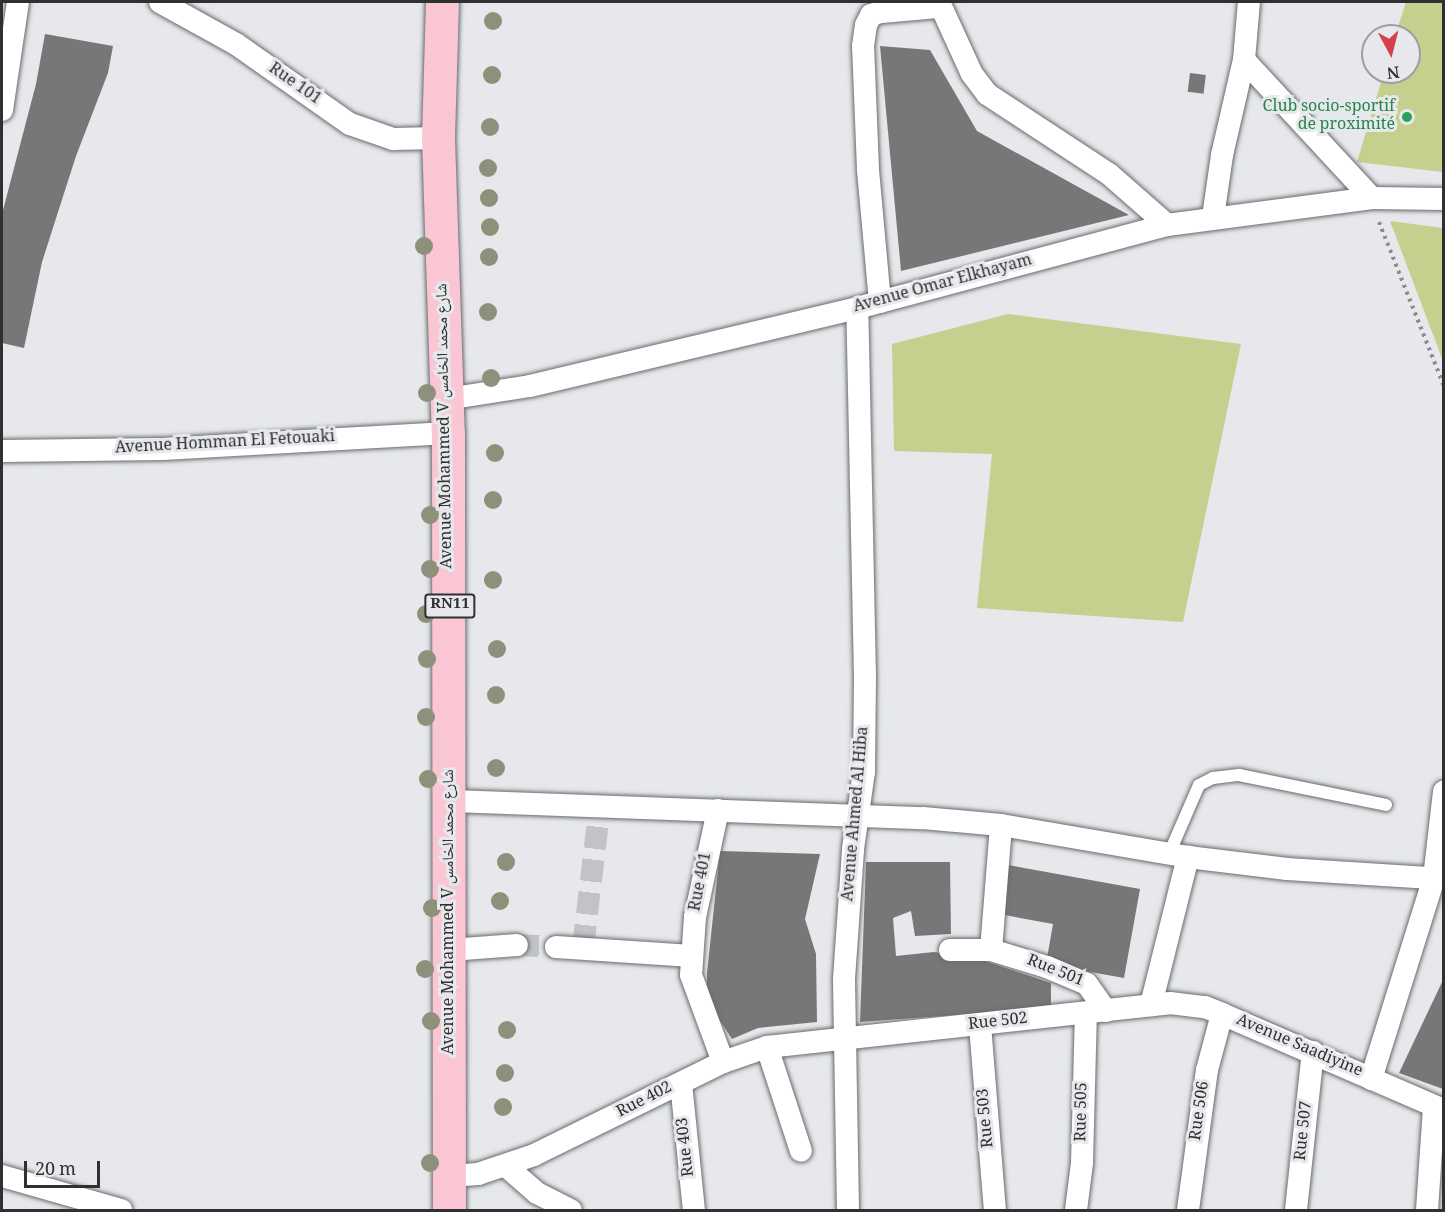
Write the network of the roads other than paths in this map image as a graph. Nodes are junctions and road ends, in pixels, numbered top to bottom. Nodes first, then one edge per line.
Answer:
1 (18, 2) edge
2 (160, 2) edge
3 (442, 2) edge
4 (1249, 2) edge
5 (938, 4) edge
6 (1244, 60) junction
7 (2, 110) edge
8 (438, 138) junction
9 (1372, 198) junction
10 (1443, 200) edge
11 (1214, 218) junction
12 (1167, 225) junction
13 (880, 302) junction
14 (858, 309) junction
15 (447, 399) junction
16 (448, 433) junction
17 (2, 451) edge
18 (1443, 792) edge
19 (452, 801) junction
20 (1386, 805) dead end
21 (718, 810) junction
22 (859, 814) junction
23 (1001, 825) junction
24 (1179, 856) junction
25 (1439, 878) edge
26 (517, 945) tunnel mouth
27 (556, 947) tunnel mouth
28 (450, 950) junction
29 (950, 950) dead end
30 (991, 950) junction
31 (692, 956) junction
32 (1151, 1005) junction
33 (1096, 1012) junction
34 (1222, 1014) junction
35 (980, 1025) junction
36 (844, 1037) junction
37 (766, 1047) junction
38 (1313, 1052) junction
39 (723, 1062) junction
40 (1371, 1078) junction
41 (681, 1083) junction
42 (1439, 1108) edge
43 (801, 1151) dead end
44 (506, 1166) junction
45 (2, 1176) edge
46 (450, 1176) junction
47 (121, 1210) edge
48 (449, 1210) edge
49 (571, 1210) edge
50 (694, 1210) edge
51 (848, 1210) edge
52 (995, 1210) edge
53 (1076, 1210) edge
54 (1188, 1210) edge
55 (1296, 1210) edge
56 (1427, 1210) edge

1 - 7 street
2 - 8 street, Rue 101
3 - 8 main road, Avenue Mohammed V شارع محمد الخامس / RN11
4 - 6 street
5 - 12 street
5 - 13 street
6 - 9 street
6 - 11 street
8 - 15 main road, Avenue Mohammed V شارع محمد الخامس / RN11
9 - 10 street, Avenue Omar Elkhayam
9 - 11 street, Avenue Omar Elkhayam
11 - 12 street, Avenue Omar Elkhayam
12 - 13 street, Avenue Omar Elkhayam
13 - 14 street, Avenue Omar Elkhayam
14 - 15 street, Avenue Omar Elkhayam
14 - 22 street, Avenue Ahmed Al Hiba
15 - 16 main road, Avenue Mohammed V شارع محمد الخامس / RN11
16 - 17 street, Avenue Homman El Fetouaki
16 - 19 main road, Avenue Mohammed V شارع محمد الخامس / RN11
18 - 25 street
19 - 21 street
19 - 28 main road, Avenue Mohammed V شارع محمد الخامس / RN11
20 - 24 lane
21 - 22 street
21 - 31 street, Rue 401
22 - 23 street
22 - 36 street, Avenue Ahmed Al Hiba
23 - 24 street
23 - 30 street
24 - 25 street
24 - 32 street
25 - 40 street
26 - 28 street
27 - 31 street
28 - 46 main road, Avenue Mohammed V شارع محمد الخامس / RN11
29 - 30 street, Rue 501
30 - 33 street, Rue 501
31 - 39 street, Rue 401
32 - 33 street, Rue 502
32 - 34 street, Avenue Saadiyine
33 - 35 street, Rue 502
33 - 53 street, Rue 505
34 - 38 street, Avenue Saadiyine
34 - 54 street, Rue 506
35 - 36 street, Rue 502
35 - 52 street, Rue 503
36 - 37 street, Rue 402
36 - 51 street, Avenue Ahmed Al Hiba
37 - 39 street, Rue 402
37 - 43 street
38 - 40 street, Avenue Saadiyine
38 - 55 street, Rue 507
39 - 41 street, Rue 402
40 - 42 street, Avenue Saadiyine
41 - 44 street, Rue 402
41 - 50 street, Rue 403
42 - 56 street
44 - 46 street, Rue 402
44 - 49 street
45 - 47 street
46 - 48 main road, Avenue Mohammed V شارع محمد الخامس / RN11

